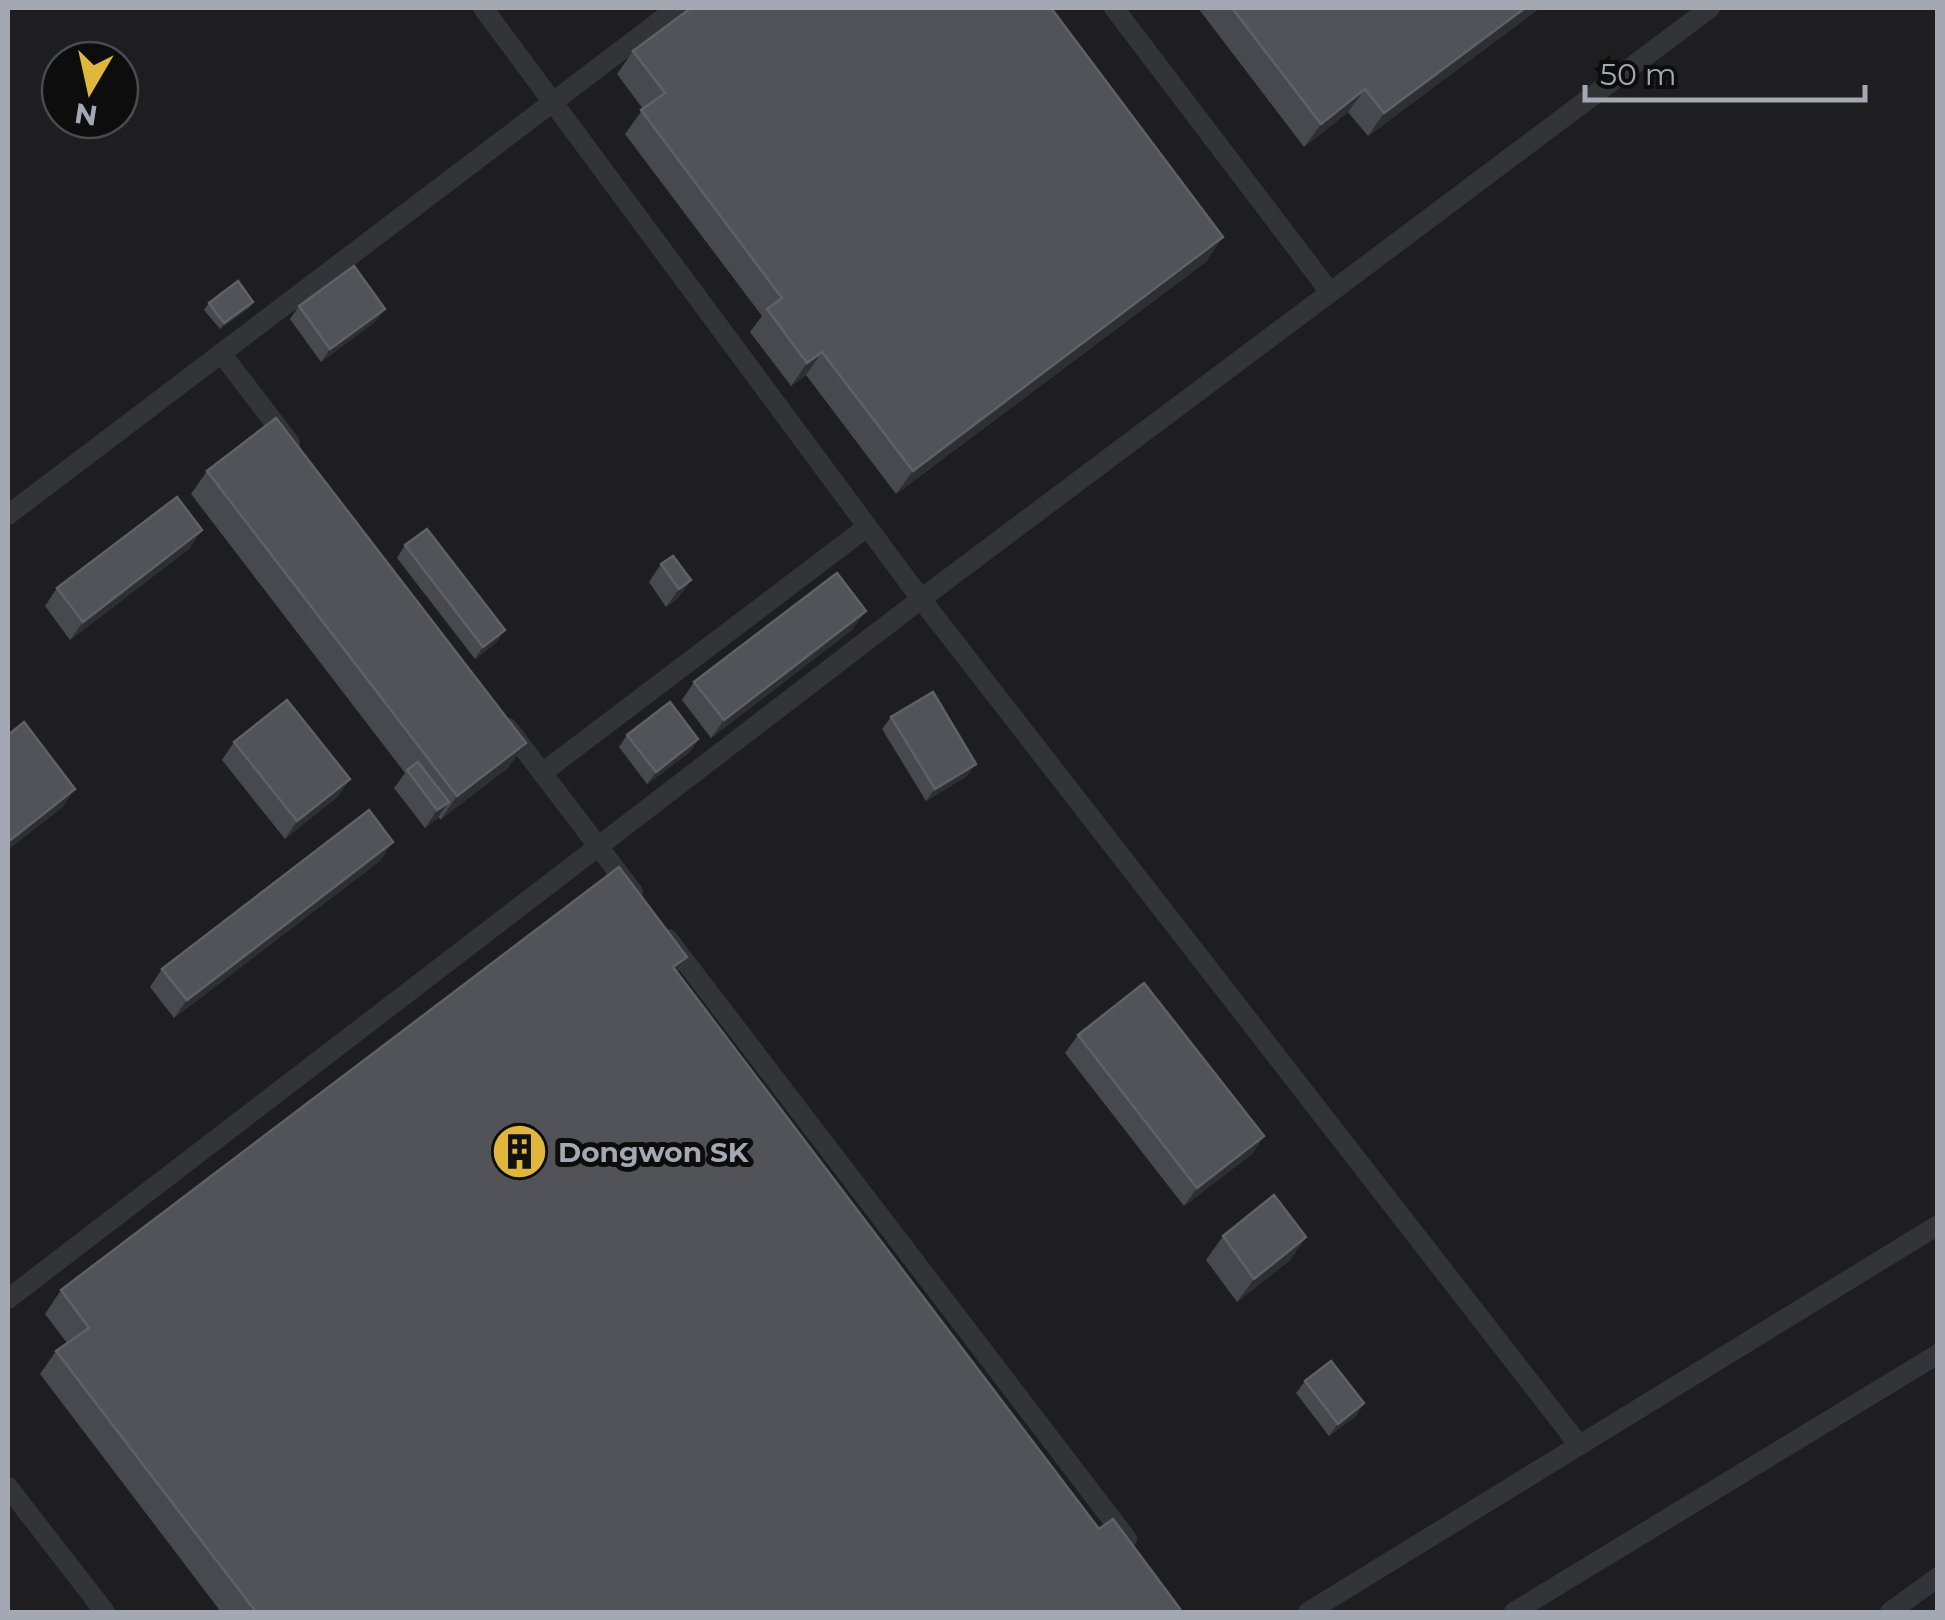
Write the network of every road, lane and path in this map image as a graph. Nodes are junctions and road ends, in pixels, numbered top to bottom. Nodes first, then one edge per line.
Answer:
1 (483, 8) edge
2 (677, 8) edge
3 (1114, 8) edge
4 (1710, 8) edge
5 (551, 103) junction
6 (1330, 292) junction
7 (221, 354) junction
8 (304, 462) edge
9 (8, 515) edge
10 (867, 526) junction
11 (921, 599) junction
12 (494, 711) edge
13 (542, 773) junction
14 (598, 846) junction
15 (1938, 1225) edge
16 (8, 1299) edge
17 (1938, 1354) edge
18 (1579, 1446) junction
19 (8, 1487) edge
20 (1135, 1550) edge
21 (1938, 1577) edge
22 (104, 1612) edge
23 (1308, 1612) edge
24 (1514, 1612) edge
25 (1890, 1612) edge

1 - 5 lane
2 - 5 lane
3 - 6 lane
4 - 6 lane
5 - 7 lane
5 - 10 lane
6 - 11 lane
7 - 8 lane
7 - 9 lane
10 - 11 lane
10 - 13 lane
11 - 14 lane
11 - 18 lane
12 - 13 lane
13 - 14 lane
14 - 16 lane
14 - 20 lane
15 - 18 lane
17 - 24 lane
18 - 23 lane
19 - 22 lane
21 - 25 lane

